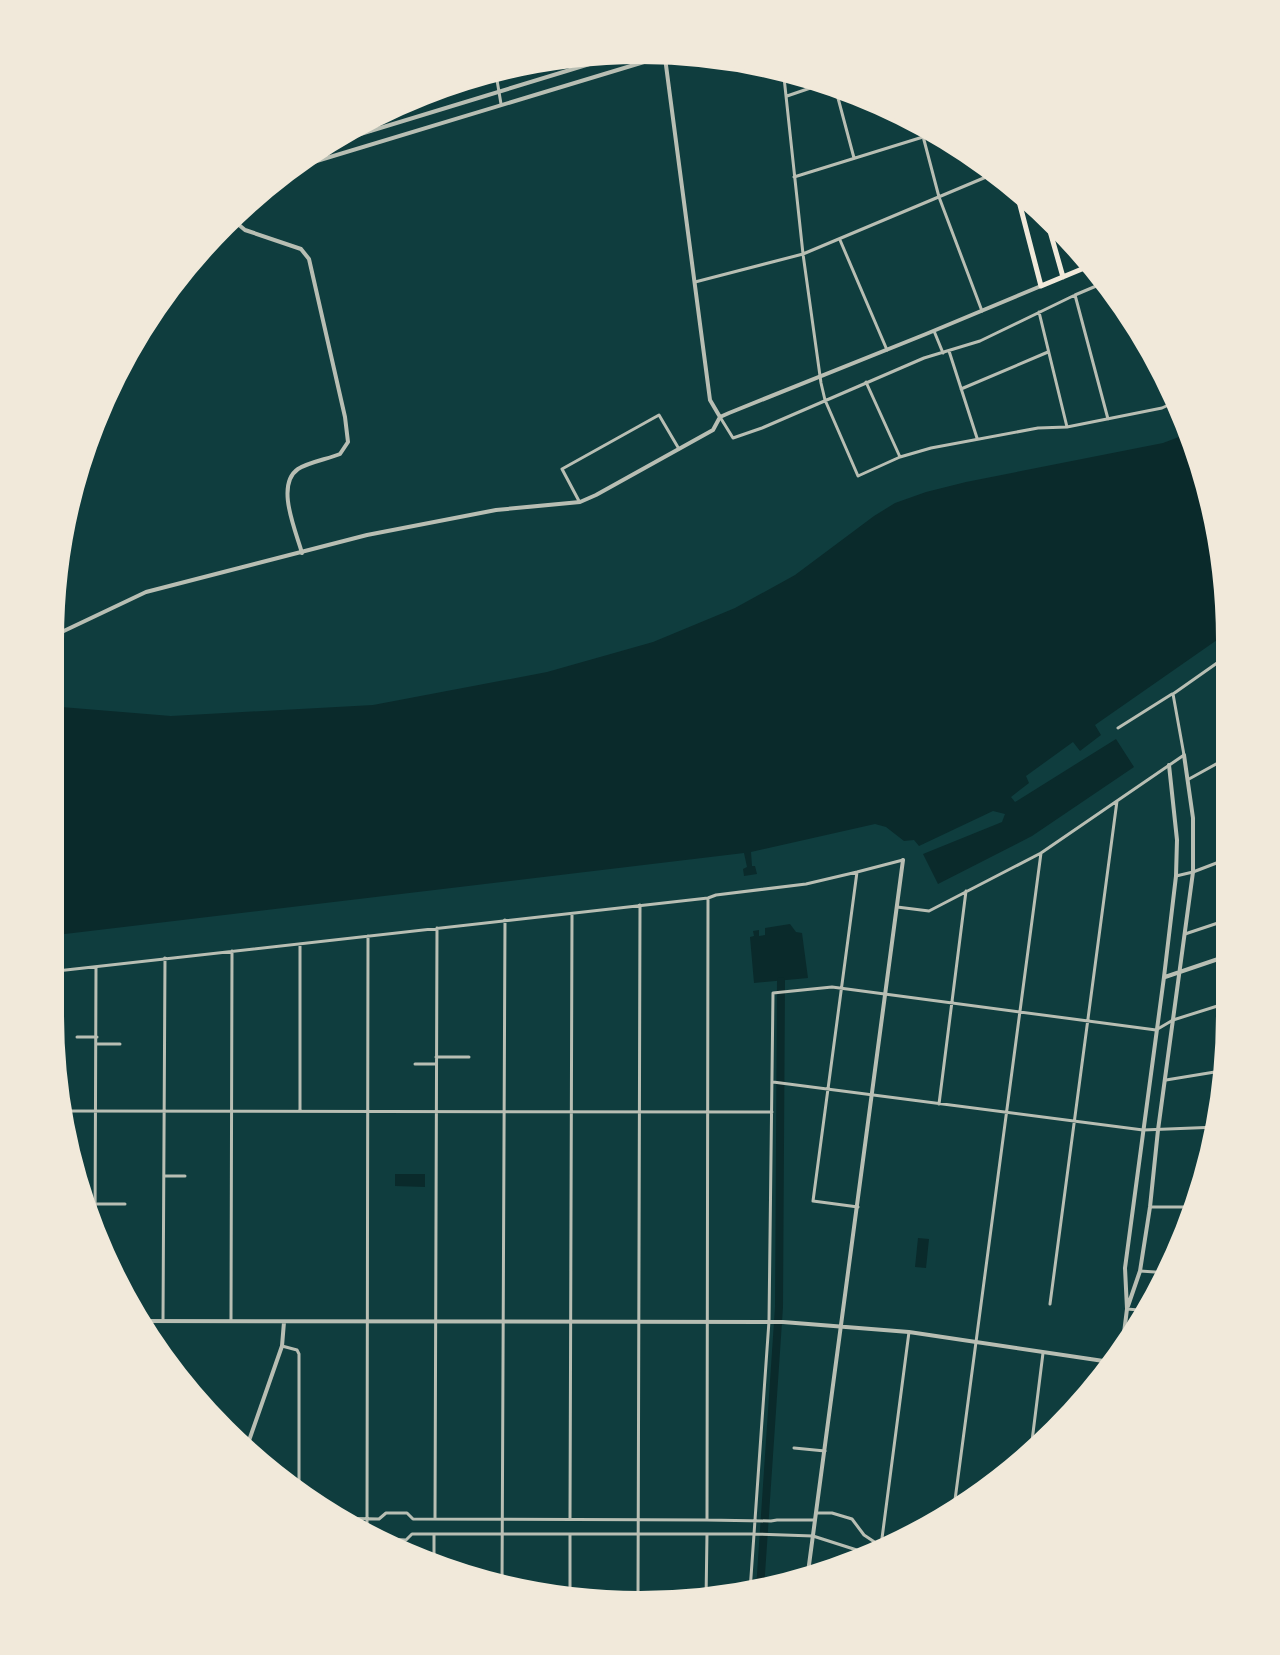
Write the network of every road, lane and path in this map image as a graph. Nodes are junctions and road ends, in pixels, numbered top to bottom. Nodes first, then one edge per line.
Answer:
1 (635, 62) edge
2 (665, 63) edge
3 (589, 64) edge
4 (497, 80) edge
5 (784, 81) edge
6 (810, 88) edge
7 (499, 92) junction
8 (786, 96) junction
9 (838, 97) edge
10 (501, 105) junction
11 (371, 131) joint
12 (360, 134) edge
13 (923, 137) joint
14 (854, 158) junction
15 (316, 161) edge
16 (794, 177) junction
17 (986, 177) edge
18 (939, 197) junction
19 (1020, 204) edge
20 (238, 224) edge
21 (1050, 232) edge
22 (840, 240) junction
23 (803, 254) junction
24 (1083, 269) edge
25 (1063, 277) junction
26 (695, 282) junction
27 (1041, 286) junction
28 (1097, 286) edge
29 (1075, 295) junction
30 (982, 311) junction
31 (1039, 312) junction
32 (934, 331) junction
33 (887, 350) junction
34 (949, 351) junction
35 (1048, 352) junction
36 (943, 353) junction
37 (820, 377) junction
38 (866, 382) junction
39 (961, 389) junction
40 (825, 400) junction
41 (1168, 405) edge
42 (720, 417) junction
43 (1108, 419) junction
44 (1067, 427) junction
45 (977, 438) junction
46 (679, 449) junction
47 (900, 457) junction
48 (580, 502) junction
49 (302, 553) junction
50 (62, 632) edge
51 (1218, 662) edge
52 (1173, 694) junction
53 (1118, 728) dead end
54 (1184, 755) junction
55 (1218, 763) edge
56 (1169, 765) junction
57 (1189, 779) junction
58 (1117, 801) junction
59 (1041, 853) junction
60 (903, 860) joint
61 (1218, 862) edge
62 (857, 872) junction
63 (1193, 872) junction
64 (1176, 876) junction
65 (966, 891) junction
66 (708, 898) junction
67 (640, 905) junction
68 (897, 907) junction
69 (572, 913) junction
70 (505, 920) junction
71 (1218, 923) edge
72 (437, 928) junction
73 (1184, 934) junction
74 (368, 936) junction
75 (300, 944) junction
76 (232, 951) junction
77 (165, 958) junction
78 (1218, 959) edge
79 (96, 967) junction
80 (62, 971) edge
81 (1179, 972) junction
82 (1164, 977) junction
83 (841, 988) junction
84 (885, 994) junction
85 (951, 1003) junction
86 (1218, 1006) edge
87 (1020, 1012) junction
88 (1173, 1020) junction
89 (1087, 1021) junction
90 (1156, 1030) junction
91 (77, 1037) dead end
92 (97, 1037) junction
93 (97, 1044) junction
94 (120, 1044) dead end
95 (436, 1057) junction
96 (469, 1057) dead end
97 (415, 1064) dead end
98 (436, 1064) junction
99 (1215, 1072) edge
100 (1166, 1080) junction
101 (772, 1082) junction
102 (828, 1089) junction
103 (872, 1094) junction
104 (939, 1104) junction
105 (70, 1111) edge
106 (96, 1111) junction
107 (164, 1111) junction
108 (232, 1111) junction
109 (300, 1111) junction
110 (436, 1111) junction
111 (571, 1111) junction
112 (368, 1112) junction
113 (504, 1112) junction
114 (639, 1112) junction
115 (707, 1112) junction
116 (772, 1112) junction
117 (1007, 1112) junction
118 (1074, 1121) junction
119 (1207, 1128) edge
120 (1143, 1130) junction
121 (1158, 1130) junction
122 (164, 1176) junction
123 (185, 1176) dead end
124 (95, 1204) joint
125 (125, 1204) dead end
126 (858, 1207) junction
127 (1150, 1207) junction
128 (1185, 1207) edge
129 (1140, 1271) junction
130 (1157, 1272) edge
131 (1050, 1304) dead end
132 (1127, 1309) junction
133 (1137, 1310) edge
134 (150, 1321) edge
135 (163, 1321) junction
136 (231, 1321) junction
137 (571, 1321) junction
138 (771, 1321) junction
139 (284, 1322) junction
140 (368, 1322) junction
141 (435, 1322) junction
142 (503, 1322) junction
143 (640, 1322) junction
144 (706, 1322) junction
145 (842, 1325) junction
146 (1124, 1331) edge
147 (909, 1332) junction
148 (976, 1343) junction
149 (282, 1346) junction
150 (1043, 1353) junction
151 (1103, 1361) edge
152 (1032, 1440) edge
153 (249, 1441) edge
154 (794, 1448) dead end
155 (825, 1451) junction
156 (299, 1482) edge
157 (955, 1500) edge
158 (816, 1513) junction
159 (355, 1518) edge
160 (367, 1518) junction
161 (435, 1518) junction
162 (502, 1519) junction
163 (570, 1519) junction
164 (638, 1520) junction
165 (707, 1520) junction
166 (757, 1520) junction
167 (815, 1520) junction
168 (367, 1524) edge
169 (434, 1534) junction
170 (502, 1534) junction
171 (570, 1534) junction
172 (638, 1534) junction
173 (707, 1534) junction
174 (756, 1534) junction
175 (813, 1536) junction
176 (884, 1538) edge
177 (399, 1540) edge
178 (876, 1542) edge
179 (858, 1550) edge
180 (434, 1555) edge
181 (809, 1567) edge
182 (502, 1576) edge
183 (751, 1582) edge
184 (570, 1589) edge
185 (706, 1589) edge
186 (638, 1593) edge

1 - 10 street
2 - 26 street
3 - 7 street
4 - 7 street
5 - 8 street
6 - 8 street
7 - 10 street
7 - 11 street
8 - 16 street
9 - 14 street
10 - 15 street
11 - 12 street
13 - 14 street
13 - 18 street
14 - 16 street
16 - 23 street
17 - 18 street
18 - 22 street
18 - 30 street
19 - 27 main road
20 - 49 street
21 - 25 main road
22 - 23 street
22 - 33 street
23 - 26 street
23 - 37 street
24 - 25 main road
25 - 27 main road
26 - 42 street
27 - 30 street
28 - 29 street
29 - 31 street
29 - 43 street
30 - 32 street
31 - 34 street
31 - 35 street
32 - 33 street
32 - 36 street
33 - 37 street
34 - 36 street
34 - 39 street
35 - 39 street
35 - 44 street
36 - 38 street
37 - 40 street
37 - 42 street
38 - 40 street
38 - 47 street
39 - 45 street
40 - 42 street
40 - 47 street
41 - 43 street
42 - 46 street
43 - 44 street
44 - 45 street
45 - 47 street
46 - 48 street
46 - 48 street
48 - 49 street
49 - 50 street
51 - 52 street
52 - 53 street
52 - 54 street
54 - 56 street
54 - 57 street
55 - 57 street
56 - 58 street
56 - 64 street
57 - 63 street
58 - 59 street
58 - 89 street
59 - 65 street
59 - 87 street
60 - 62 street
60 - 68 street
61 - 63 street
62 - 66 street
62 - 83 street
63 - 64 street
63 - 73 street
64 - 82 street
65 - 68 street
65 - 85 street
66 - 67 street
66 - 115 street
67 - 69 street
67 - 114 street
68 - 84 street
69 - 70 street
69 - 111 street
70 - 72 street
70 - 113 street
71 - 73 street
72 - 74 street
72 - 95 street
73 - 81 street
74 - 75 street
74 - 112 street
75 - 76 street
75 - 109 street
76 - 77 street
76 - 108 street
77 - 79 street
77 - 107 street
78 - 81 street
79 - 80 street
79 - 92 street
81 - 82 street
81 - 88 street
82 - 90 street
83 - 84 street
83 - 101 street
83 - 102 street
84 - 85 street
84 - 103 street
85 - 87 street
85 - 104 street
86 - 88 street
87 - 89 street
87 - 117 street
88 - 90 street
88 - 100 street
89 - 90 street
89 - 118 street
90 - 120 street
91 - 92 street
92 - 93 street
93 - 94 street
93 - 106 street
95 - 96 street
95 - 98 street
97 - 98 street
98 - 110 street
99 - 100 street
100 - 121 street
101 - 102 street
101 - 116 street
102 - 103 street
102 - 126 street
103 - 104 street
103 - 126 street
104 - 117 street
105 - 106 street
106 - 107 street
106 - 124 street
107 - 108 street
107 - 122 street
108 - 109 street
108 - 136 street
109 - 112 street
110 - 112 street
110 - 113 street
110 - 141 street
111 - 113 street
111 - 114 street
111 - 137 street
112 - 140 street
113 - 142 street
114 - 115 street
114 - 143 street
115 - 116 street
115 - 144 street
116 - 138 street
117 - 118 street
117 - 148 street
118 - 120 street
118 - 131 street
119 - 121 street
120 - 121 street
120 - 132 street
121 - 127 street
122 - 123 street
122 - 135 street
124 - 125 street
126 - 145 street
127 - 128 street
127 - 129 street
129 - 130 street
129 - 132 street
132 - 133 street
132 - 146 street
134 - 135 street
135 - 136 street
136 - 139 street
137 - 142 street
137 - 143 street
137 - 163 street
138 - 144 street
138 - 145 street
138 - 166 street
139 - 140 street
139 - 149 street
140 - 141 street
140 - 160 street
141 - 142 street
141 - 161 street
142 - 162 street
143 - 144 street
143 - 164 street
144 - 165 street
145 - 147 street
145 - 155 street
147 - 148 street
147 - 176 street
148 - 150 street
148 - 157 street
149 - 153 street
149 - 156 street
150 - 151 street
150 - 152 street
154 - 155 street
155 - 158 street
158 - 167 street
158 - 178 street
159 - 160 street
160 - 161 street
160 - 168 street
161 - 162 street
162 - 163 street
162 - 170 street
163 - 164 street
164 - 165 street
164 - 172 street
165 - 166 street
166 - 167 street
166 - 174 street
167 - 175 street
169 - 170 street
169 - 177 street
169 - 180 street
170 - 171 street
170 - 182 street
171 - 172 street
171 - 184 street
172 - 173 street
172 - 186 street
173 - 174 street
173 - 185 street
174 - 175 street
174 - 183 street
175 - 179 street
175 - 181 street

